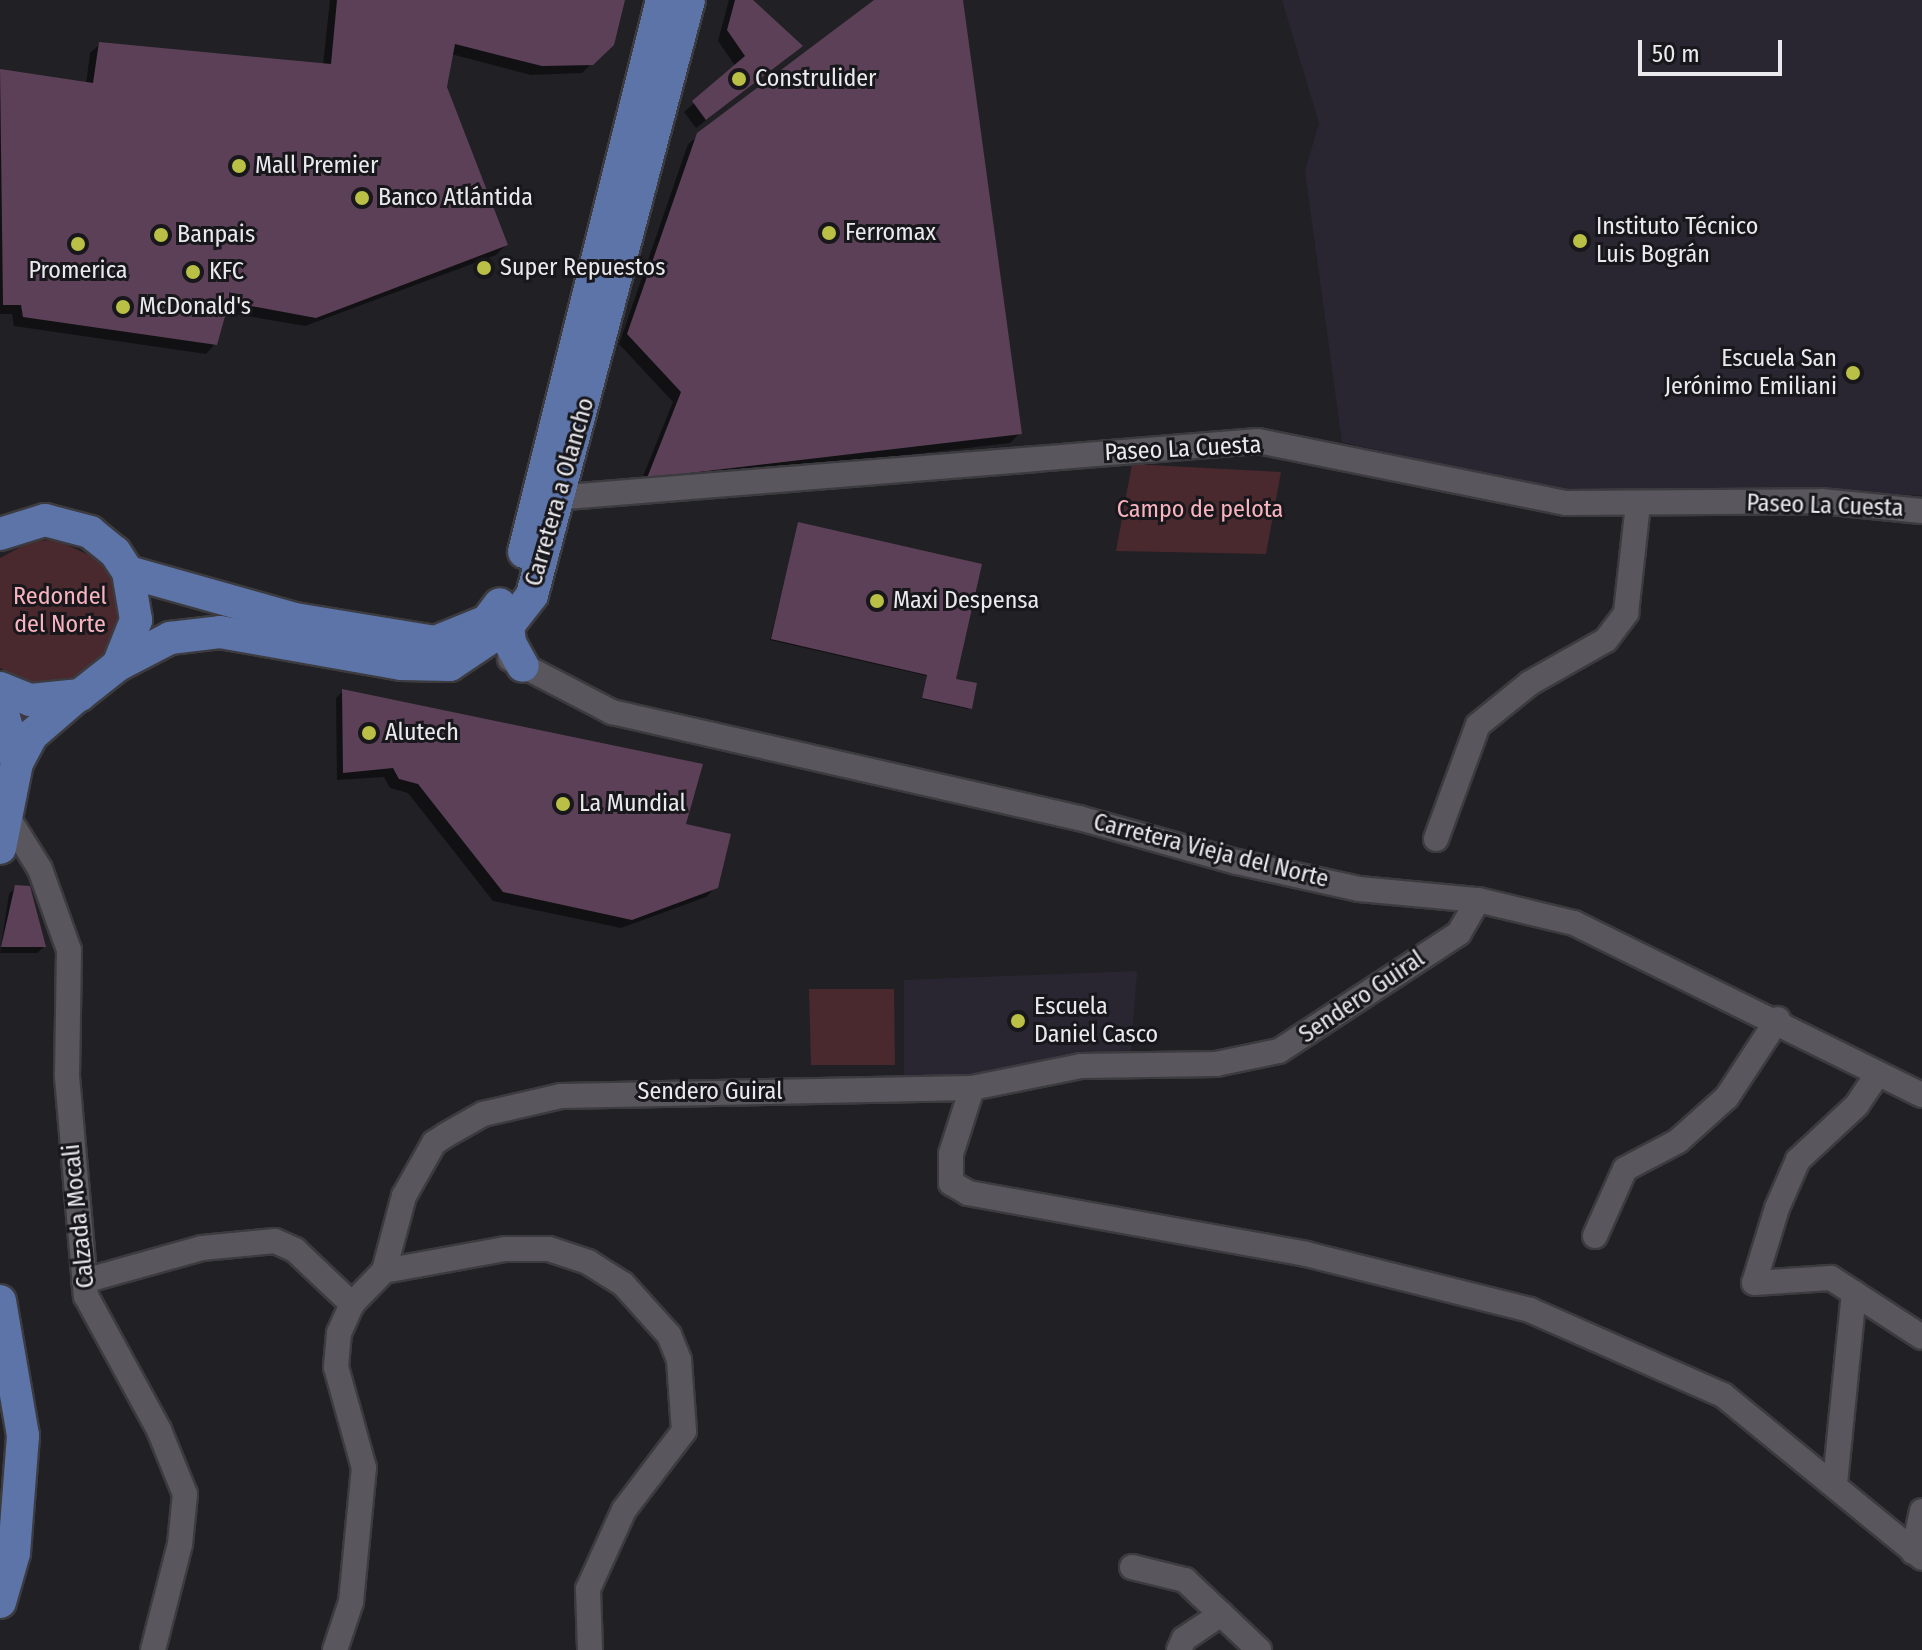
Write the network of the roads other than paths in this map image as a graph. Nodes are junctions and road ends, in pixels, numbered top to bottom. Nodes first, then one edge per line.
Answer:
1 (662, 0) edge
2 (689, 0) edge
3 (548, 499) junction
4 (1638, 504) junction
5 (0, 508) edge
6 (1922, 511) edge
7 (45, 520) junction
8 (0, 534) edge
9 (128, 572) junction
10 (496, 636) junction
11 (118, 665) junction
12 (523, 666) joint
13 (0, 688) edge
14 (80, 695) junction
15 (0, 703) edge
16 (17, 763) junction
17 (7, 816) junction
18 (1436, 839) dead end
19 (0, 848) edge
20 (1478, 900) junction
21 (1778, 1019) junction
22 (1877, 1075) junction
23 (972, 1088) junction
24 (1922, 1095) edge
25 (1595, 1236) dead end
26 (384, 1271) junction
27 (84, 1281) junction
28 (1854, 1293) junction
29 (0, 1301) edge
30 (352, 1304) junction
31 (1922, 1337) edge
32 (1835, 1483) junction
33 (1922, 1511) edge
34 (1917, 1555) edge
35 (1132, 1567) dead end
36 (0, 1602) edge
37 (1221, 1614) junction
38 (153, 1650) edge
39 (335, 1650) edge
40 (590, 1650) edge
41 (1179, 1650) edge
42 (1259, 1650) edge

1 - 3 main road, Carretera a Olancho
2 - 3 main road, Carretera a Olancho
3 - 4 street, Paseo La Cuesta
3 - 9 main road, Carretera a Olancho
3 - 10 main road, Carretera a Olancho
4 - 6 street, Paseo La Cuesta
4 - 18 street
5 - 7 main road
7 - 8 main road
7 - 9 main road
9 - 11 main road
10 - 11 main road, Carretera a Olancho
10 - 12 main road
11 - 14 main road
12 - 20 street, Carretera Vieja del Norte
13 - 14 main road
14 - 16 main road
15 - 16 main road
16 - 17 main road
17 - 19 main road
17 - 27 street, Calzada Mocali
20 - 21 street, Carretera Vieja del Norte
20 - 23 street, Sendero Guiral
21 - 22 street, Carretera Vieja del Norte
21 - 25 street
22 - 24 street, Carretera Vieja del Norte
22 - 28 street
23 - 26 street, Sendero Guiral
23 - 32 street
26 - 30 street, Sendero Guiral
26 - 40 street
27 - 30 street
27 - 38 street, Calzada Mocali
28 - 31 street
28 - 32 street
29 - 36 main road
30 - 39 street, Sendero Guiral
32 - 34 street
33 - 34 street
35 - 37 street
37 - 41 street
37 - 42 street

